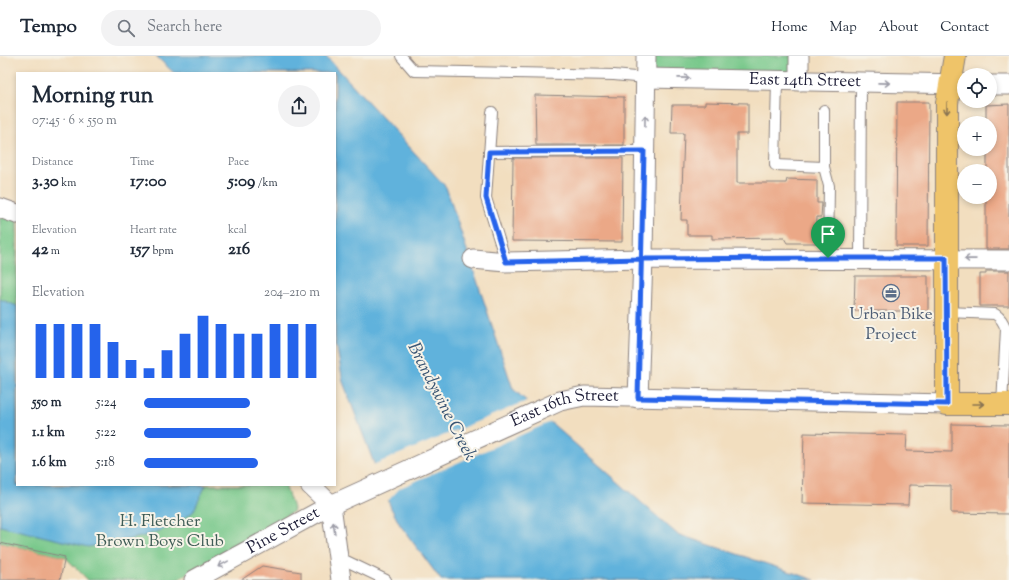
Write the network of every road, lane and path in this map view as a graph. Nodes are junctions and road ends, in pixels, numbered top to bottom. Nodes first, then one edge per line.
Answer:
1 (400, 56) edge
2 (646, 56) edge
3 (799, 56) edge
4 (955, 56) edge
5 (646, 78) junction
6 (777, 80) junction
7 (799, 81) junction
8 (862, 82) junction
9 (957, 84) edge
10 (997, 85) edge
11 (1009, 85) edge
12 (824, 110) dead end
13 (492, 112) dead end
14 (644, 151) junction
15 (489, 152) junction
16 (824, 167) junction
17 (0, 208) edge
18 (16, 214) edge
19 (828, 258) junction
20 (946, 258) junction
21 (473, 259) dead end
22 (643, 259) junction
23 (860, 259) junction
24 (1009, 260) edge
25 (506, 262) junction
26 (947, 312) junction
27 (638, 398) junction
28 (947, 404) junction
29 (1006, 404) edge
30 (311, 486) edge
31 (331, 504) junction
32 (338, 557) junction
33 (194, 580) edge
34 (341, 580) edge
35 (386, 580) edge

1 - 5 lane
2 - 5 street
3 - 7 street
4 - 9 main road
5 -> 6 street, East 14th Street
14 -> 5 street
6 - 7 street, East 14th Street
6 - 16 lane
7 - 8 street, East 14th Street
8 -> 9 street, East 14th Street
8 - 23 lane
9 -> 20 main road
10 - 11 street
12 - 16 lane
13 - 15 lane
14 - 15 lane
14 - 22 street
15 - 25 lane
16 - 19 lane
17 - 18 street
19 - 22 street
19 - 23 street
20 - 23 street
24 -> 20 street
20 - 26 main road
21 - 25 street
22 - 25 street
22 - 27 street
26 - 28 main road
26 - 29 lane
27 - 28 street, East 16th Street
27 - 31 street, East 16th Street
28 -> 29 main road, East 16th Street
30 - 31 street
32 -> 31 street
31 -> 33 street, Pine Street
32 - 34 street
32 - 35 lane

